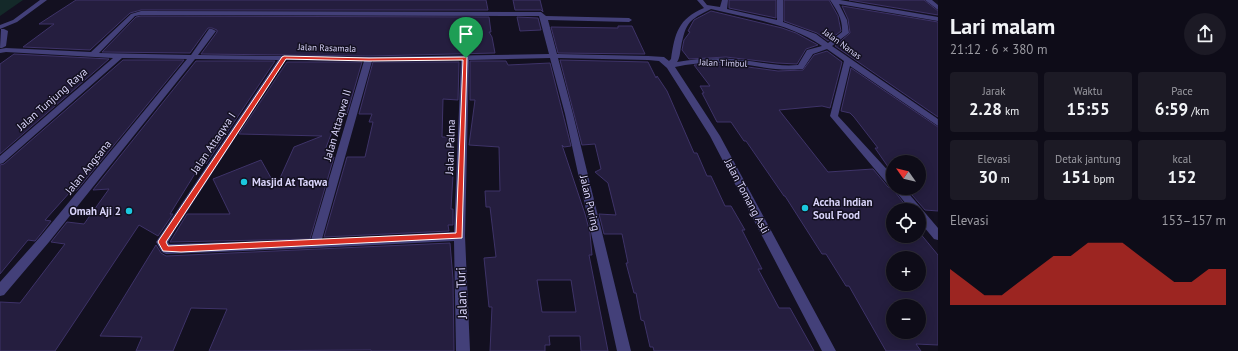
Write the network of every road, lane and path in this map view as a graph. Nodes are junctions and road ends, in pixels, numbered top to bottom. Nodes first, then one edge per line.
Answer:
1 (44, 0) edge
2 (700, 0) edge
3 (725, 0) edge
4 (780, 0) edge
5 (833, 0) edge
6 (928, 0) edge
7 (938, 1) edge
8 (710, 7) junction
9 (938, 8) edge
10 (723, 10) junction
11 (544, 18) junction
12 (938, 19) edge
13 (629, 20) dead end
14 (780, 23) junction
15 (1, 31) edge
16 (212, 31) dead end
17 (828, 46) junction
18 (2, 48) edge
19 (92, 55) junction
20 (120, 56) junction
21 (554, 56) junction
22 (192, 57) junction
23 (284, 57) junction
24 (466, 58) junction
25 (369, 59) junction
26 (848, 60) junction
27 (670, 65) junction
28 (938, 123) edge
29 (0, 160) edge
30 (886, 175) edge
31 (904, 195) edge
32 (911, 203) edge
33 (926, 221) edge
34 (459, 236) junction
35 (938, 236) edge
36 (315, 244) junction
37 (0, 291) edge
38 (462, 351) edge
39 (624, 351) edge
40 (829, 351) edge

1 - 15 street
2 - 8 street, Jalan Nanas
3 - 10 street
4 - 14 street
5 - 12 street
5 - 17 street
6 - 7 street
6 - 9 street
8 - 10 street, Jalan Nanas
8 - 27 street
10 - 14 street, Jalan Nanas
11 - 13 street
11 - 19 street
11 - 21 street, Jalan Puring
14 - 17 street, Jalan Nanas
15 - 18 street
16 - 22 street, Jalan Angsana
17 - 26 street, Jalan Nanas
17 - 27 street, Jalan Timbul
18 - 19 street, Jalan Rasamala
19 - 20 street, Jalan Rasamala
20 - 22 street, Jalan Rasamala
20 - 29 street, Jalan Tunjung Raya
21 - 24 street, Jalan Rasamala
21 - 27 street, Jalan Rasamala
21 - 39 street, Jalan Puring
22 - 23 street, Jalan Rasamala
22 - 37 street, Jalan Angsana
23 - 25 street, Jalan Rasamala
23 - 36 street, Jalan Attaqwa I
24 - 25 street, Jalan Rasamala
24 - 34 street, Jalan Palma
25 - 36 street, Jalan Attaqwa II
26 - 28 street, Jalan Nanas
26 - 30 street
27 - 40 street, Jalan Tomang Asli
31 - 32 street
33 - 35 street
34 - 36 street
34 - 38 street, Jalan Turi

